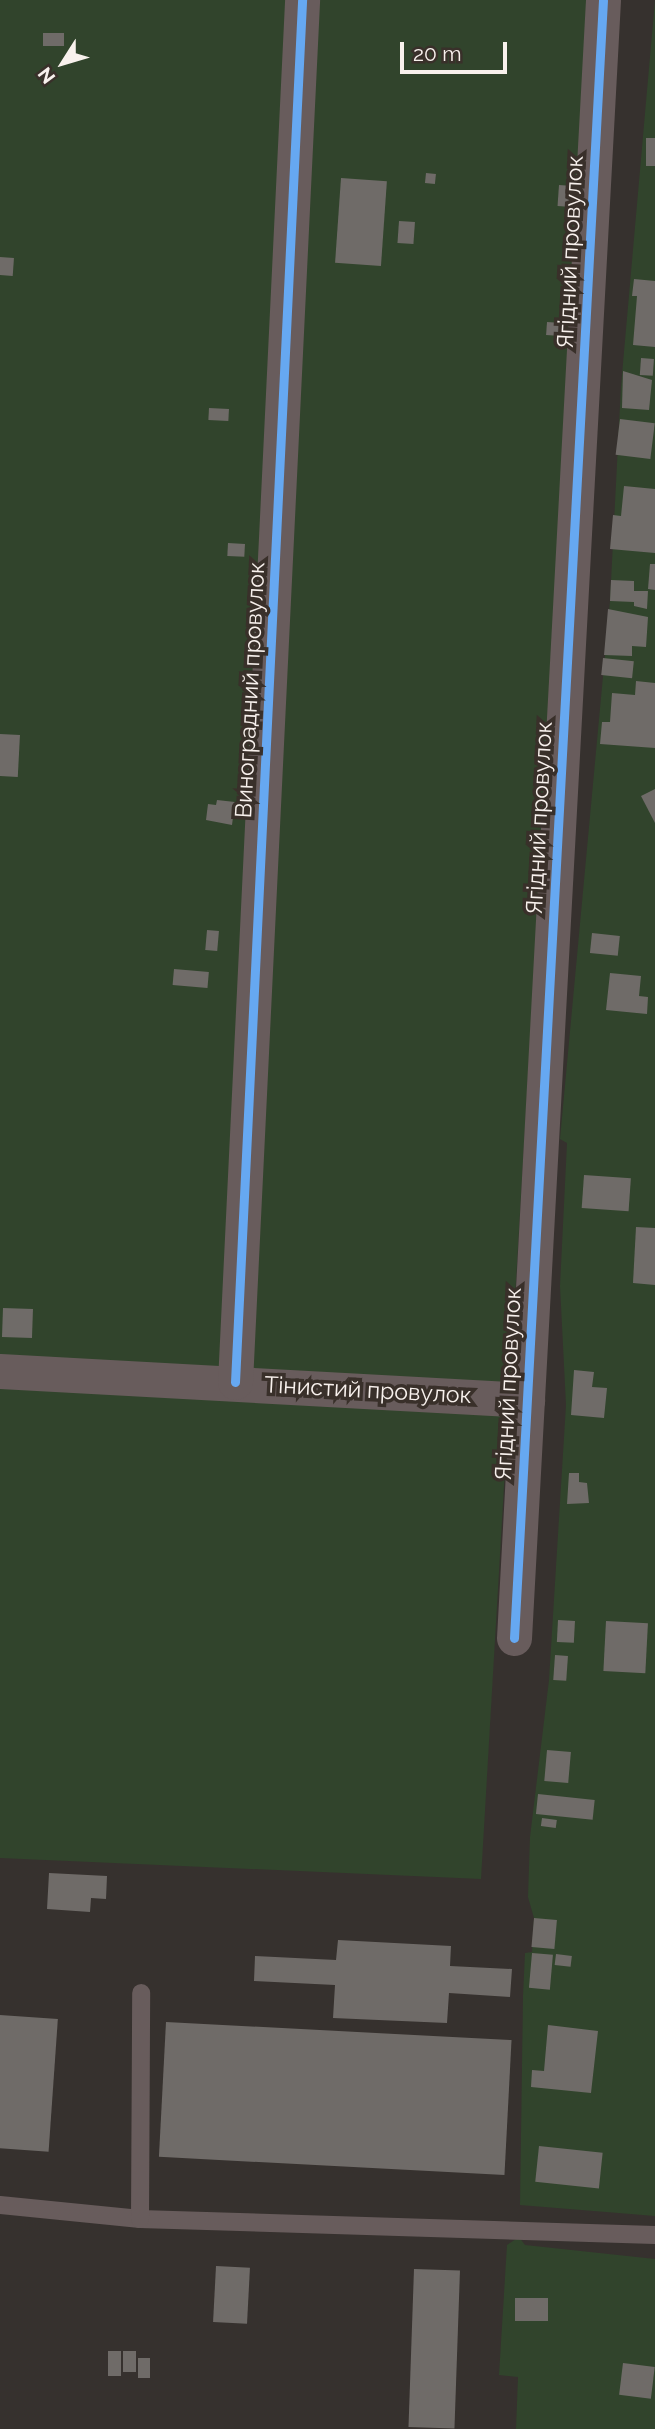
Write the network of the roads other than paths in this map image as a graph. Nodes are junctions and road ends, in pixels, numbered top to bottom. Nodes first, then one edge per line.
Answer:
1 (302, 0) edge
2 (603, 0) edge
3 (0, 1371) edge
4 (235, 1382) junction
5 (527, 1400) junction
6 (513, 1638) dead end
7 (141, 1993) dead end
8 (0, 2205) edge
9 (140, 2219) junction
10 (655, 2235) edge

1 - 4 street, Виноградний провулок
2 - 5 street, Ягідний провулок
3 - 4 street, Тінистий провулок
4 - 5 street, Тінистий провулок
5 - 6 street, Ягідний провулок
7 - 9 lane
8 - 9 lane
9 - 10 lane

